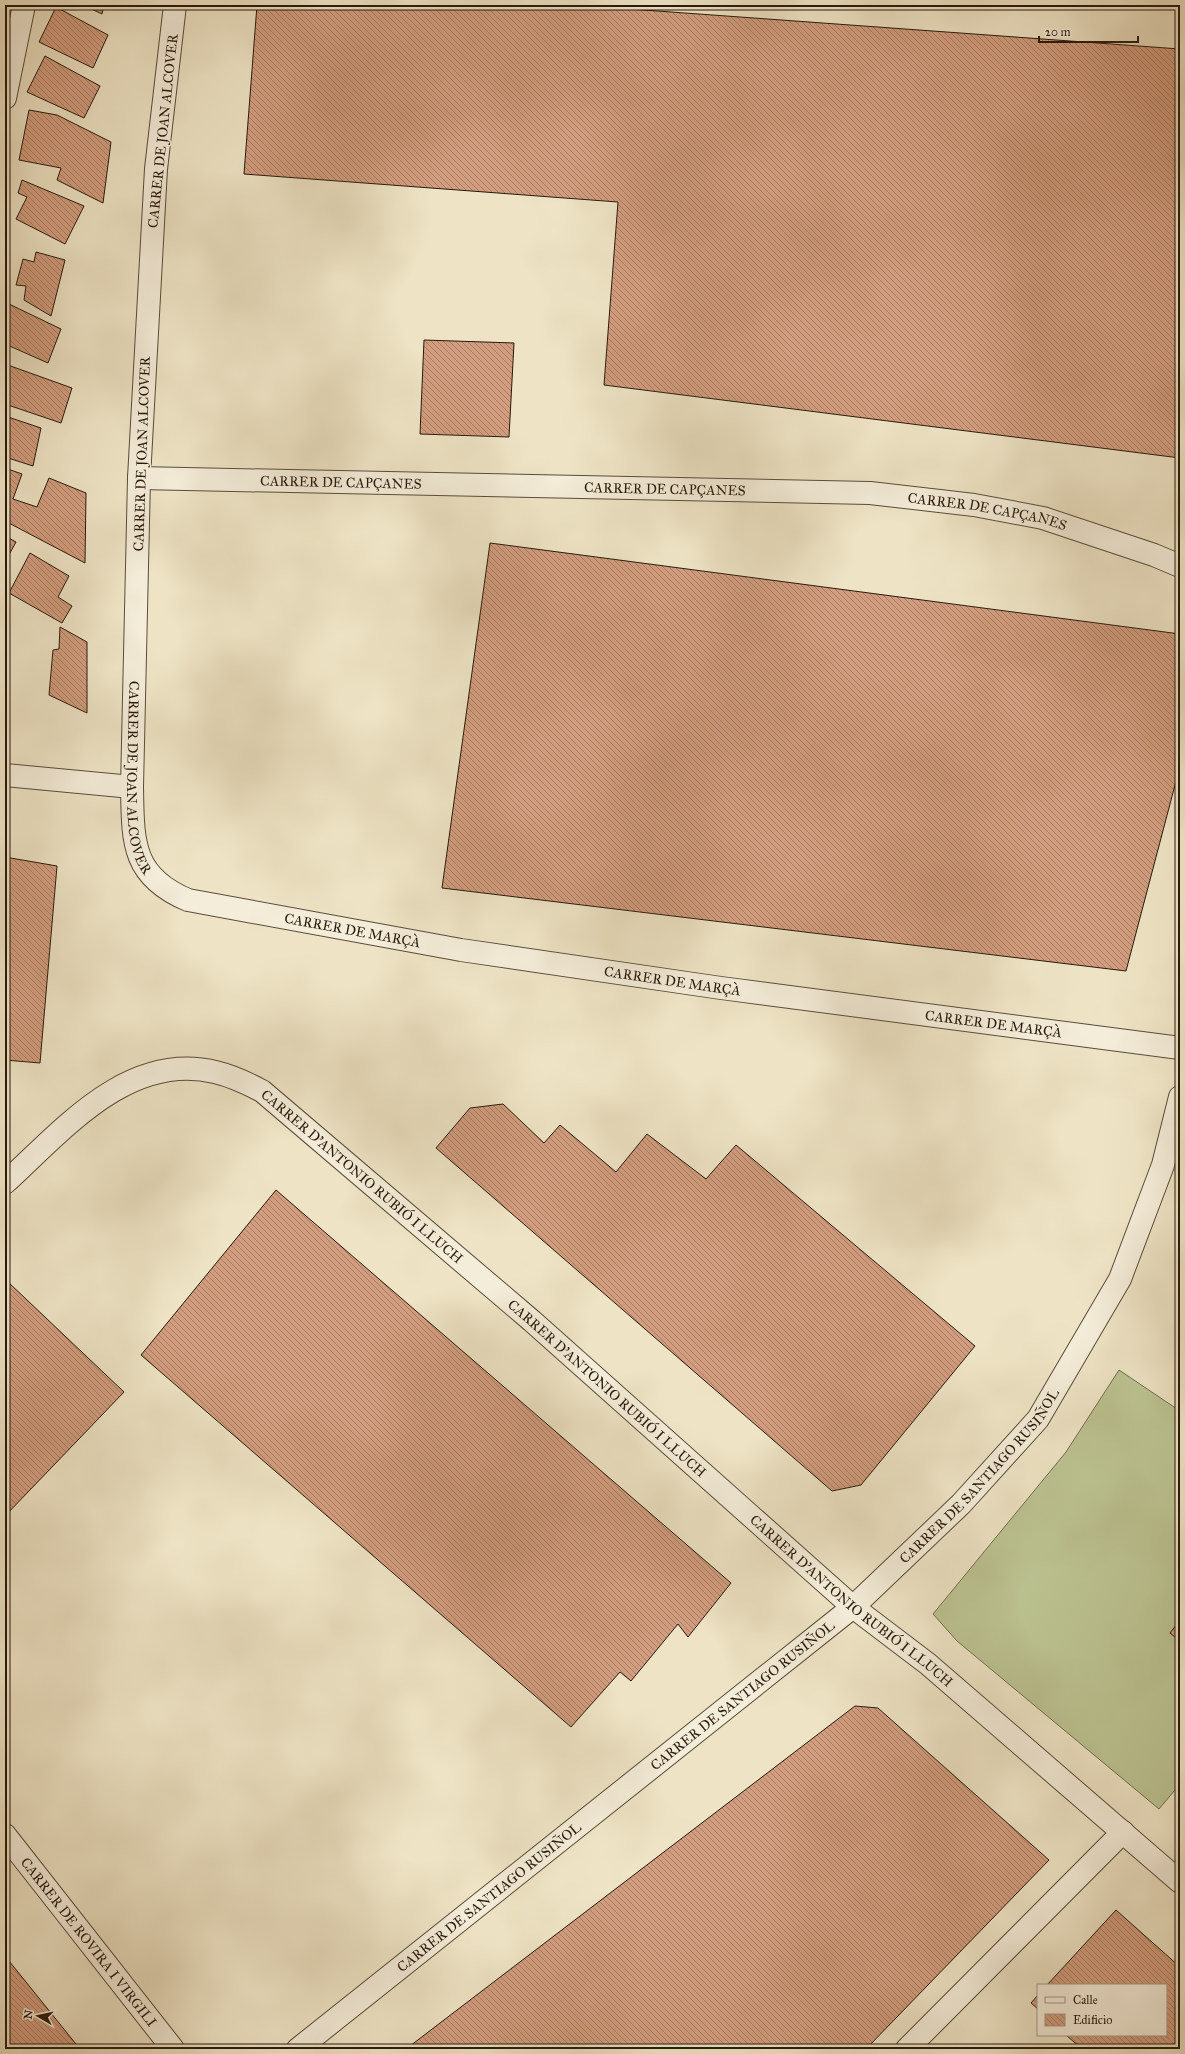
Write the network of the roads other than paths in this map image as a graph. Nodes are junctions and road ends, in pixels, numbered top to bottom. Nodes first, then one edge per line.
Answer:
1 (24, 5) edge
2 (175, 5) edge
3 (5, 98) edge
4 (139, 478) junction
5 (1180, 566) edge
6 (5, 775) edge
7 (132, 786) junction
8 (169, 892) joint
9 (1180, 1048) edge
10 (1180, 1097) edge
11 (5, 1183) edge
12 (853, 1607) junction
13 (1123, 1832) junction
14 (5, 1835) edge
15 (1180, 1882) edge
16 (173, 2049) edge
17 (298, 2049) edge
18 (907, 2049) edge

1 - 3 street
2 - 4 street, CARRER DE JOAN ALCOVER
4 - 5 street, CARRER DE CAPÇANES
4 - 7 street, CARRER DE JOAN ALCOVER
6 - 7 street
7 - 8 street, CARRER DE JOAN ALCOVER
8 - 9 street, CARRER DE MARÇÀ
10 - 12 street, CARRER DE SANTIAGO RUSIÑOL
11 - 12 street, CARRER D'ANTONIO RUBIÓ I LLUCH
12 - 13 street, CARRER D'ANTONIO RUBIÓ I LLUCH
12 - 17 street, CARRER DE SANTIAGO RUSIÑOL
13 - 15 street, CARRER D'ANTONIO RUBIÓ I LLUCH
13 - 18 street
14 - 16 street, CARRER DE ROVIRA I VIRGILI

